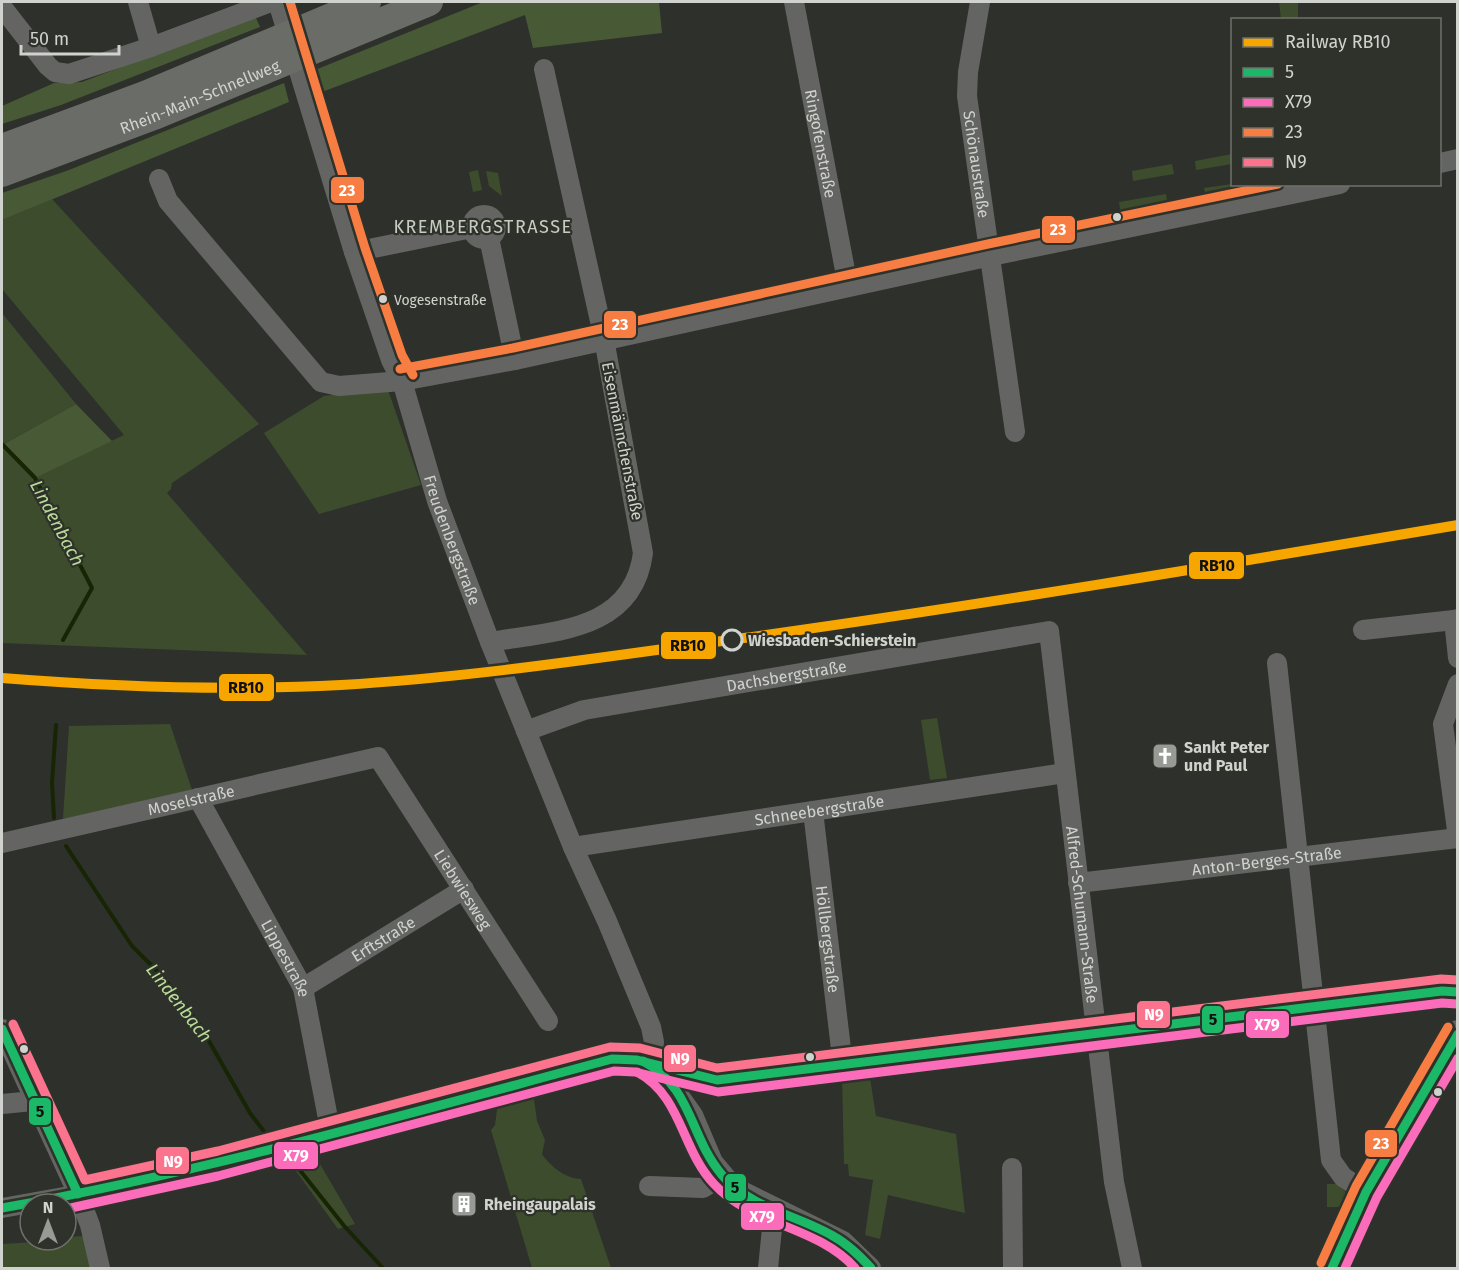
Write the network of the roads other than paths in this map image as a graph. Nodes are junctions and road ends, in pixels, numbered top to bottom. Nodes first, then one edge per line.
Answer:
1 (138, 2) edge
2 (367, 2) edge
3 (429, 2) edge
4 (794, 2) edge
5 (980, 2) edge
6 (277, 4) edge
7 (2, 7) edge
8 (151, 47) junction
9 (544, 69) dead end
10 (2, 148) edge
11 (1458, 159) edge
12 (1441, 163) edge
13 (2, 173) edge
14 (159, 180) dead end
15 (1330, 186) edge
16 (354, 252) junction
17 (991, 256) junction
18 (848, 286) junction
19 (604, 339) junction
20 (515, 360) junction
21 (402, 381) junction
22 (1015, 432) dead end
23 (1456, 619) edge
24 (1363, 630) dead end
25 (1049, 631) joint
26 (490, 642) junction
27 (1458, 658) edge
28 (1277, 663) dead end
29 (1458, 684) edge
30 (526, 731) junction
31 (378, 757) joint
32 (1065, 773) junction
33 (198, 798) junction
34 (813, 811) junction
35 (1458, 838) edge
36 (2, 843) edge
37 (573, 847) junction
38 (1298, 857) junction
39 (1078, 883) junction
40 (464, 889) junction
41 (303, 988) junction
42 (1458, 992) edge
43 (1315, 1007) junction
44 (548, 1021) dead end
45 (2, 1029) edge
46 (1458, 1033) edge
47 (1096, 1035) junction
48 (652, 1065) junction
49 (843, 1066) junction
50 (717, 1080) junction
51 (33, 1101) junction
52 (2, 1104) edge
53 (693, 1116) junction
54 (331, 1134) junction
55 (1012, 1168) dead end
56 (723, 1176) junction
57 (649, 1186) dead end
58 (77, 1192) edge
59 (1366, 1192) junction
60 (78, 1194) joint
61 (18, 1205) edge
62 (2, 1208) edge
63 (774, 1209) junction
64 (1342, 1244) junction
65 (100, 1269) edge
66 (768, 1269) edge
67 (871, 1269) edge
68 (1013, 1269) edge
69 (1132, 1269) edge
70 (1332, 1269) edge
71 (1345, 1269) edge

1 - 8 street
2 - 10 highway, Rhein-Main-Schnellweg
3 - 13 highway, Rhein-Main-Schnellweg
4 - 18 street, Ringofenstraße
5 - 17 street, Schönaustraße
6 - 8 street
6 - 16 street, Freudenbergstraße
7 - 8 street
9 - 19 street, Eisenmännchenstraße
11 - 12 street
14 - 21 street
15 - 17 street
16 - 20 street
16 - 21 street, Freudenbergstraße
17 - 18 street
17 - 22 street, Schönaustraße
18 - 19 street
19 - 20 street
19 - 26 street, Eisenmännchenstraße
20 - 21 street
21 - 26 street, Freudenbergstraße
23 - 24 street
23 - 27 street
25 - 30 street, Dachsbergstraße
25 - 32 street, Alfred-Schumann-Straße
26 - 30 street, Freudenbergstraße
28 - 38 street
29 - 35 street
30 - 37 street, Freudenbergstraße
31 - 33 street, Moselstraße
31 - 40 street, Liebwiesweg
32 - 34 street, Schneebergstraße
32 - 39 street, Alfred-Schumann-Straße
33 - 36 street, Moselstraße
33 - 41 street, Lippestraße
34 - 37 street, Schneebergstraße
34 - 49 street, Höllbergstraße
35 - 38 street, Anton-Berges-Straße
37 - 48 street, Freudenbergstraße
38 - 39 street, Anton-Berges-Straße
38 - 43 street
39 - 47 street, Alfred-Schumann-Straße
40 - 41 street, Erftstraße
40 - 44 street, Liebwiesweg
41 - 54 street, Lippestraße
42 - 43 street
43 - 47 street
43 - 59 street
45 - 51 street
46 - 59 main road
47 - 49 street
47 - 69 street, Alfred-Schumann-Straße
48 - 50 street
48 - 53 street
48 - 54 street
49 - 50 street
50 - 53 street
51 - 52 street
51 - 58 street
53 - 56 street
54 - 60 street
55 - 68 street
56 - 57 street
56 - 63 street
59 - 64 main road
60 - 65 street
61 - 62 street
63 - 66 street
63 - 67 street
64 - 70 main road
64 - 71 main road

